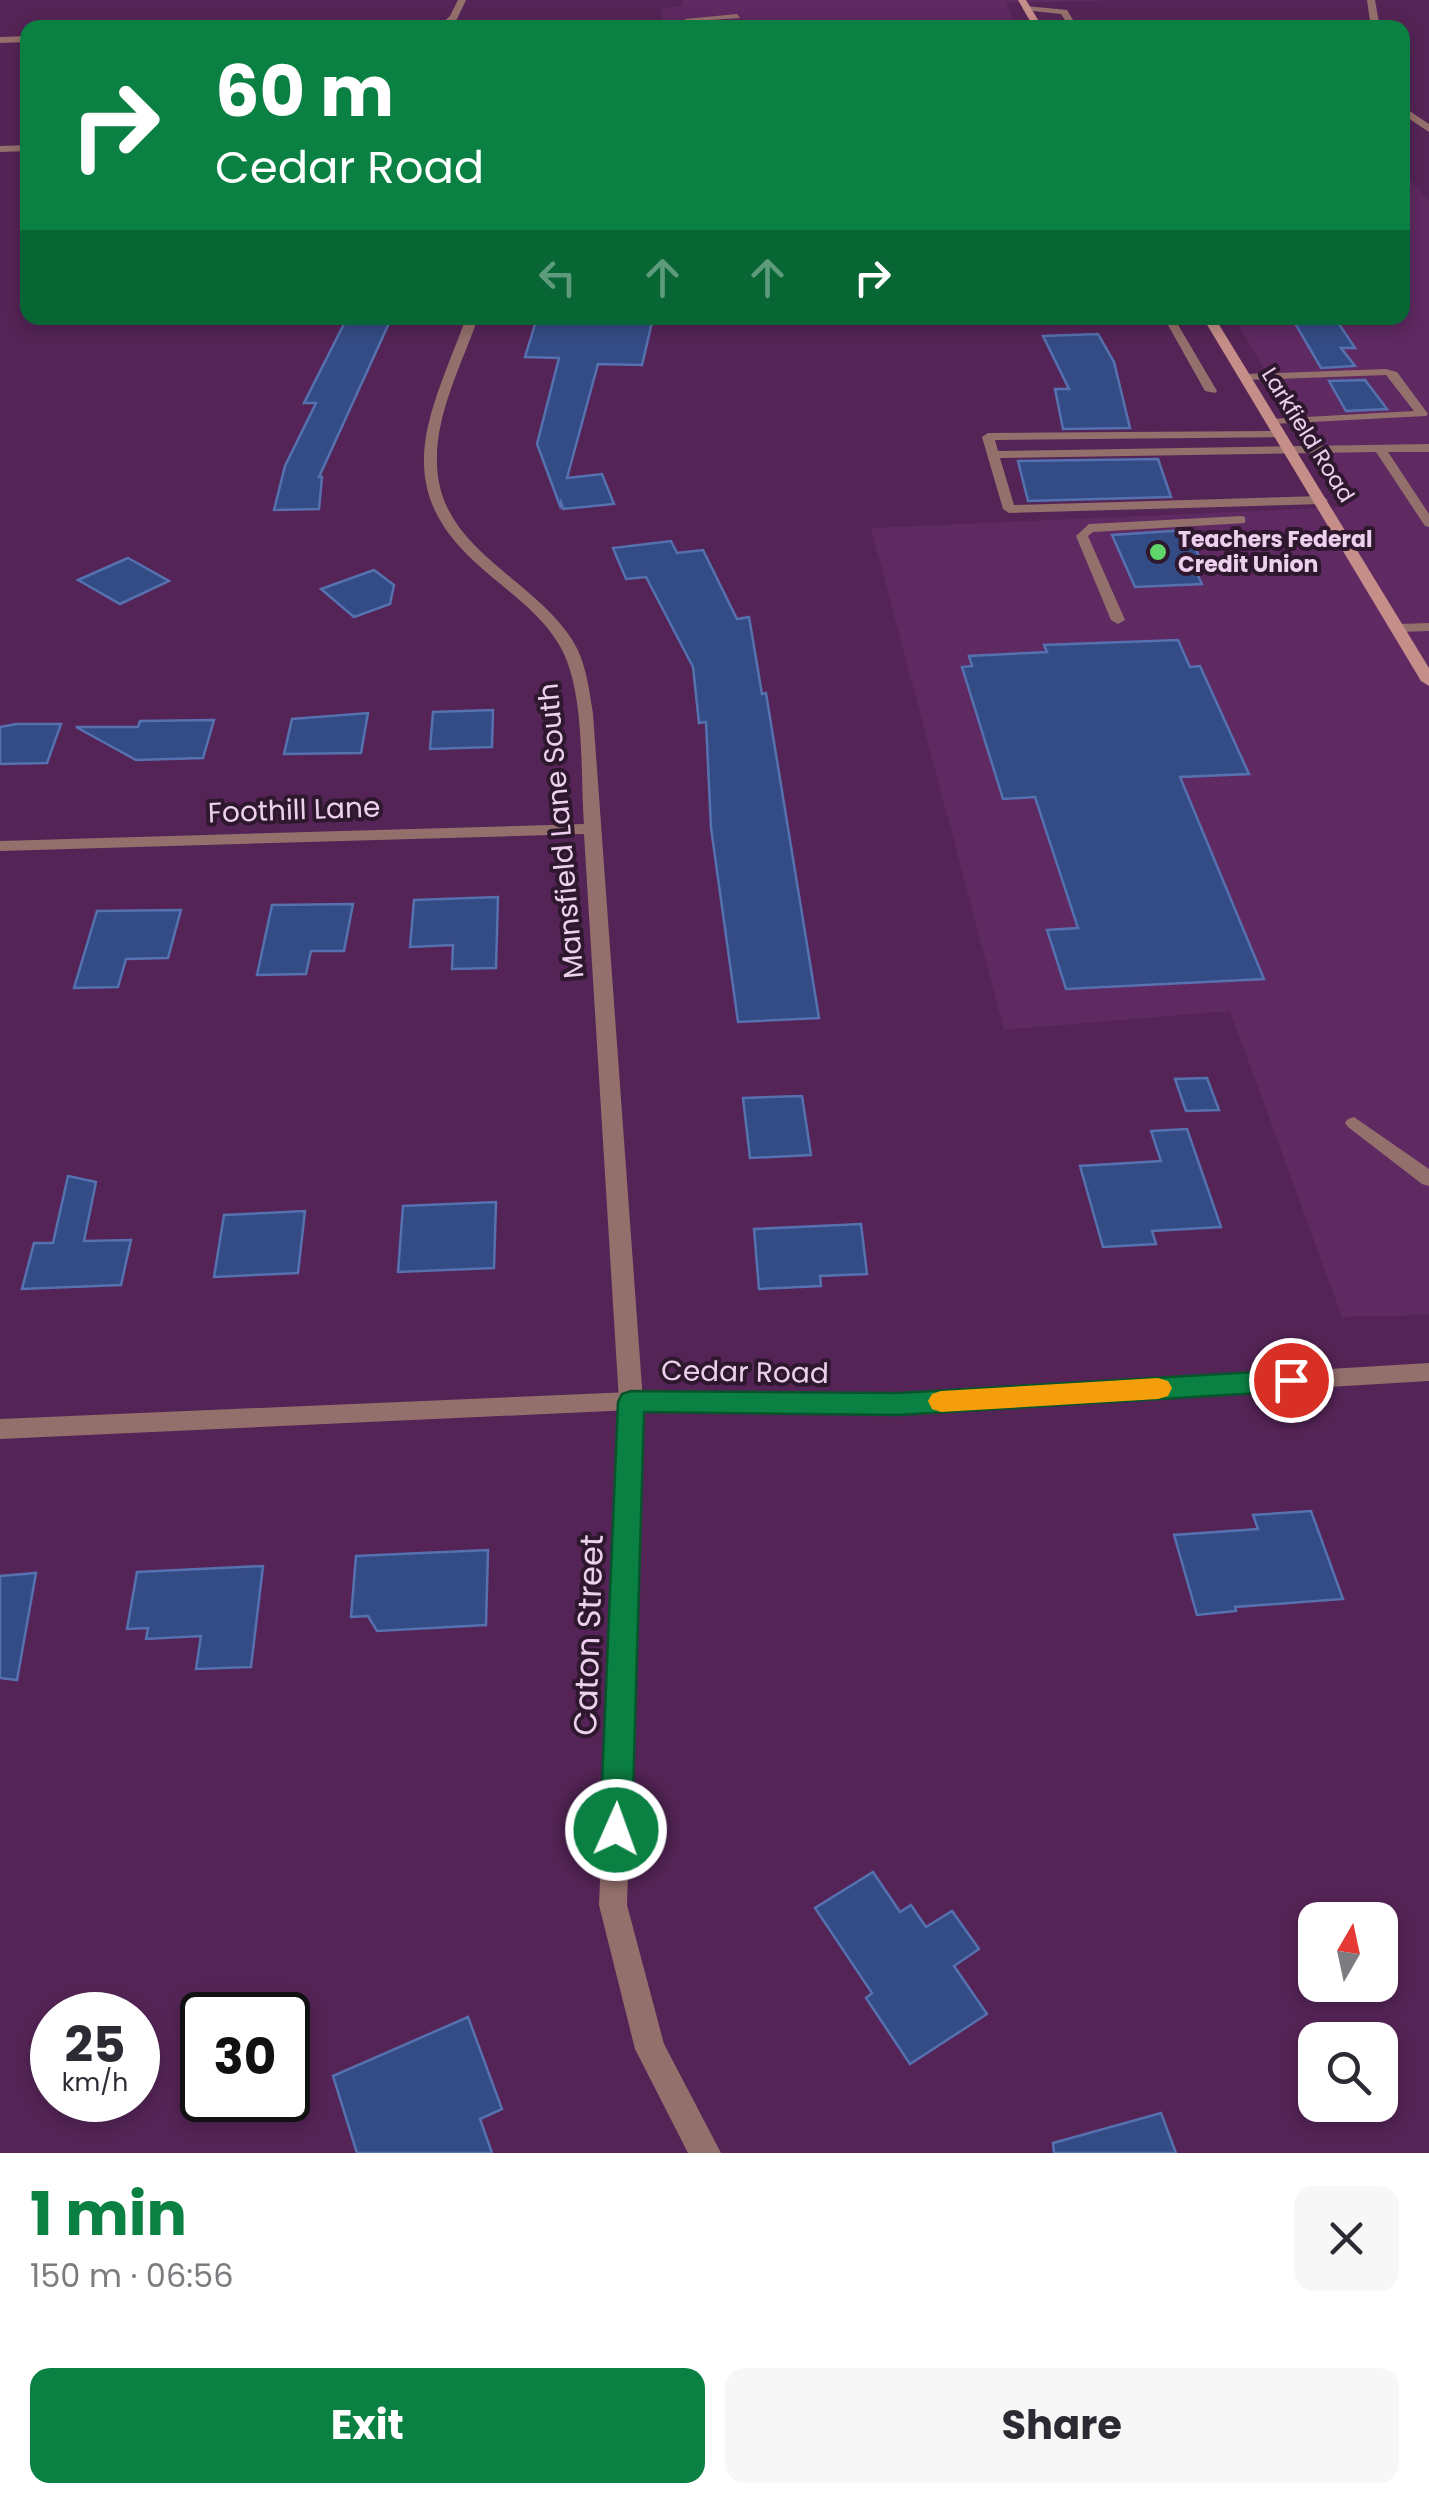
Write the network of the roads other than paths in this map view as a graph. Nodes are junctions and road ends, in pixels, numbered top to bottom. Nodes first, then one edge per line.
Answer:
1 (1024, 4) edge
2 (754, 15) dead end
3 (808, 15) dead end
4 (688, 20) edge
5 (836, 20) edge
6 (1069, 20) edge
7 (470, 325) edge
8 (1173, 325) edge
9 (1213, 325) edge
10 (1246, 377) junction
11 (1211, 391) dead end
12 (1273, 421) junction
13 (1282, 435) junction
14 (1380, 448) junction
15 (1429, 448) edge
16 (1292, 452) junction
17 (993, 455) junction
18 (1322, 500) junction
19 (1241, 520) dead end
20 (1429, 522) edge
21 (1118, 620) dead end
22 (1429, 627) edge
23 (1399, 628) junction
24 (1429, 681) edge
25 (590, 829) junction
26 (0, 846) edge
27 (1354, 1123) dead end
28 (1429, 1179) edge
29 (1429, 1372) edge
30 (631, 1402) junction
31 (0, 1429) edge
32 (705, 2153) edge

1 - 6 lane
2 - 4 lane
3 - 5 lane
7 - 25 street, Mansfield Lane South
8 - 11 lane
9 - 10 main road, Larkfield Road
10 - 12 main road, Larkfield Road
10 - 12 lane
12 - 13 main road, Larkfield Road
13 - 16 main road, Larkfield Road
13 - 17 lane
14 - 15 lane
14 - 16 lane
14 - 20 lane
16 - 17 lane
16 - 18 main road, Larkfield Road
17 - 18 lane
18 - 23 main road, Larkfield Road
19 - 21 lane
22 - 23 lane
23 - 24 main road, Larkfield Road
25 - 26 street, Foothill Lane
25 - 30 street, Mansfield Lane South
27 - 28 lane
29 - 30 street, Cedar Road
30 - 31 street, Cedar Road
30 - 32 street, Caton Street

